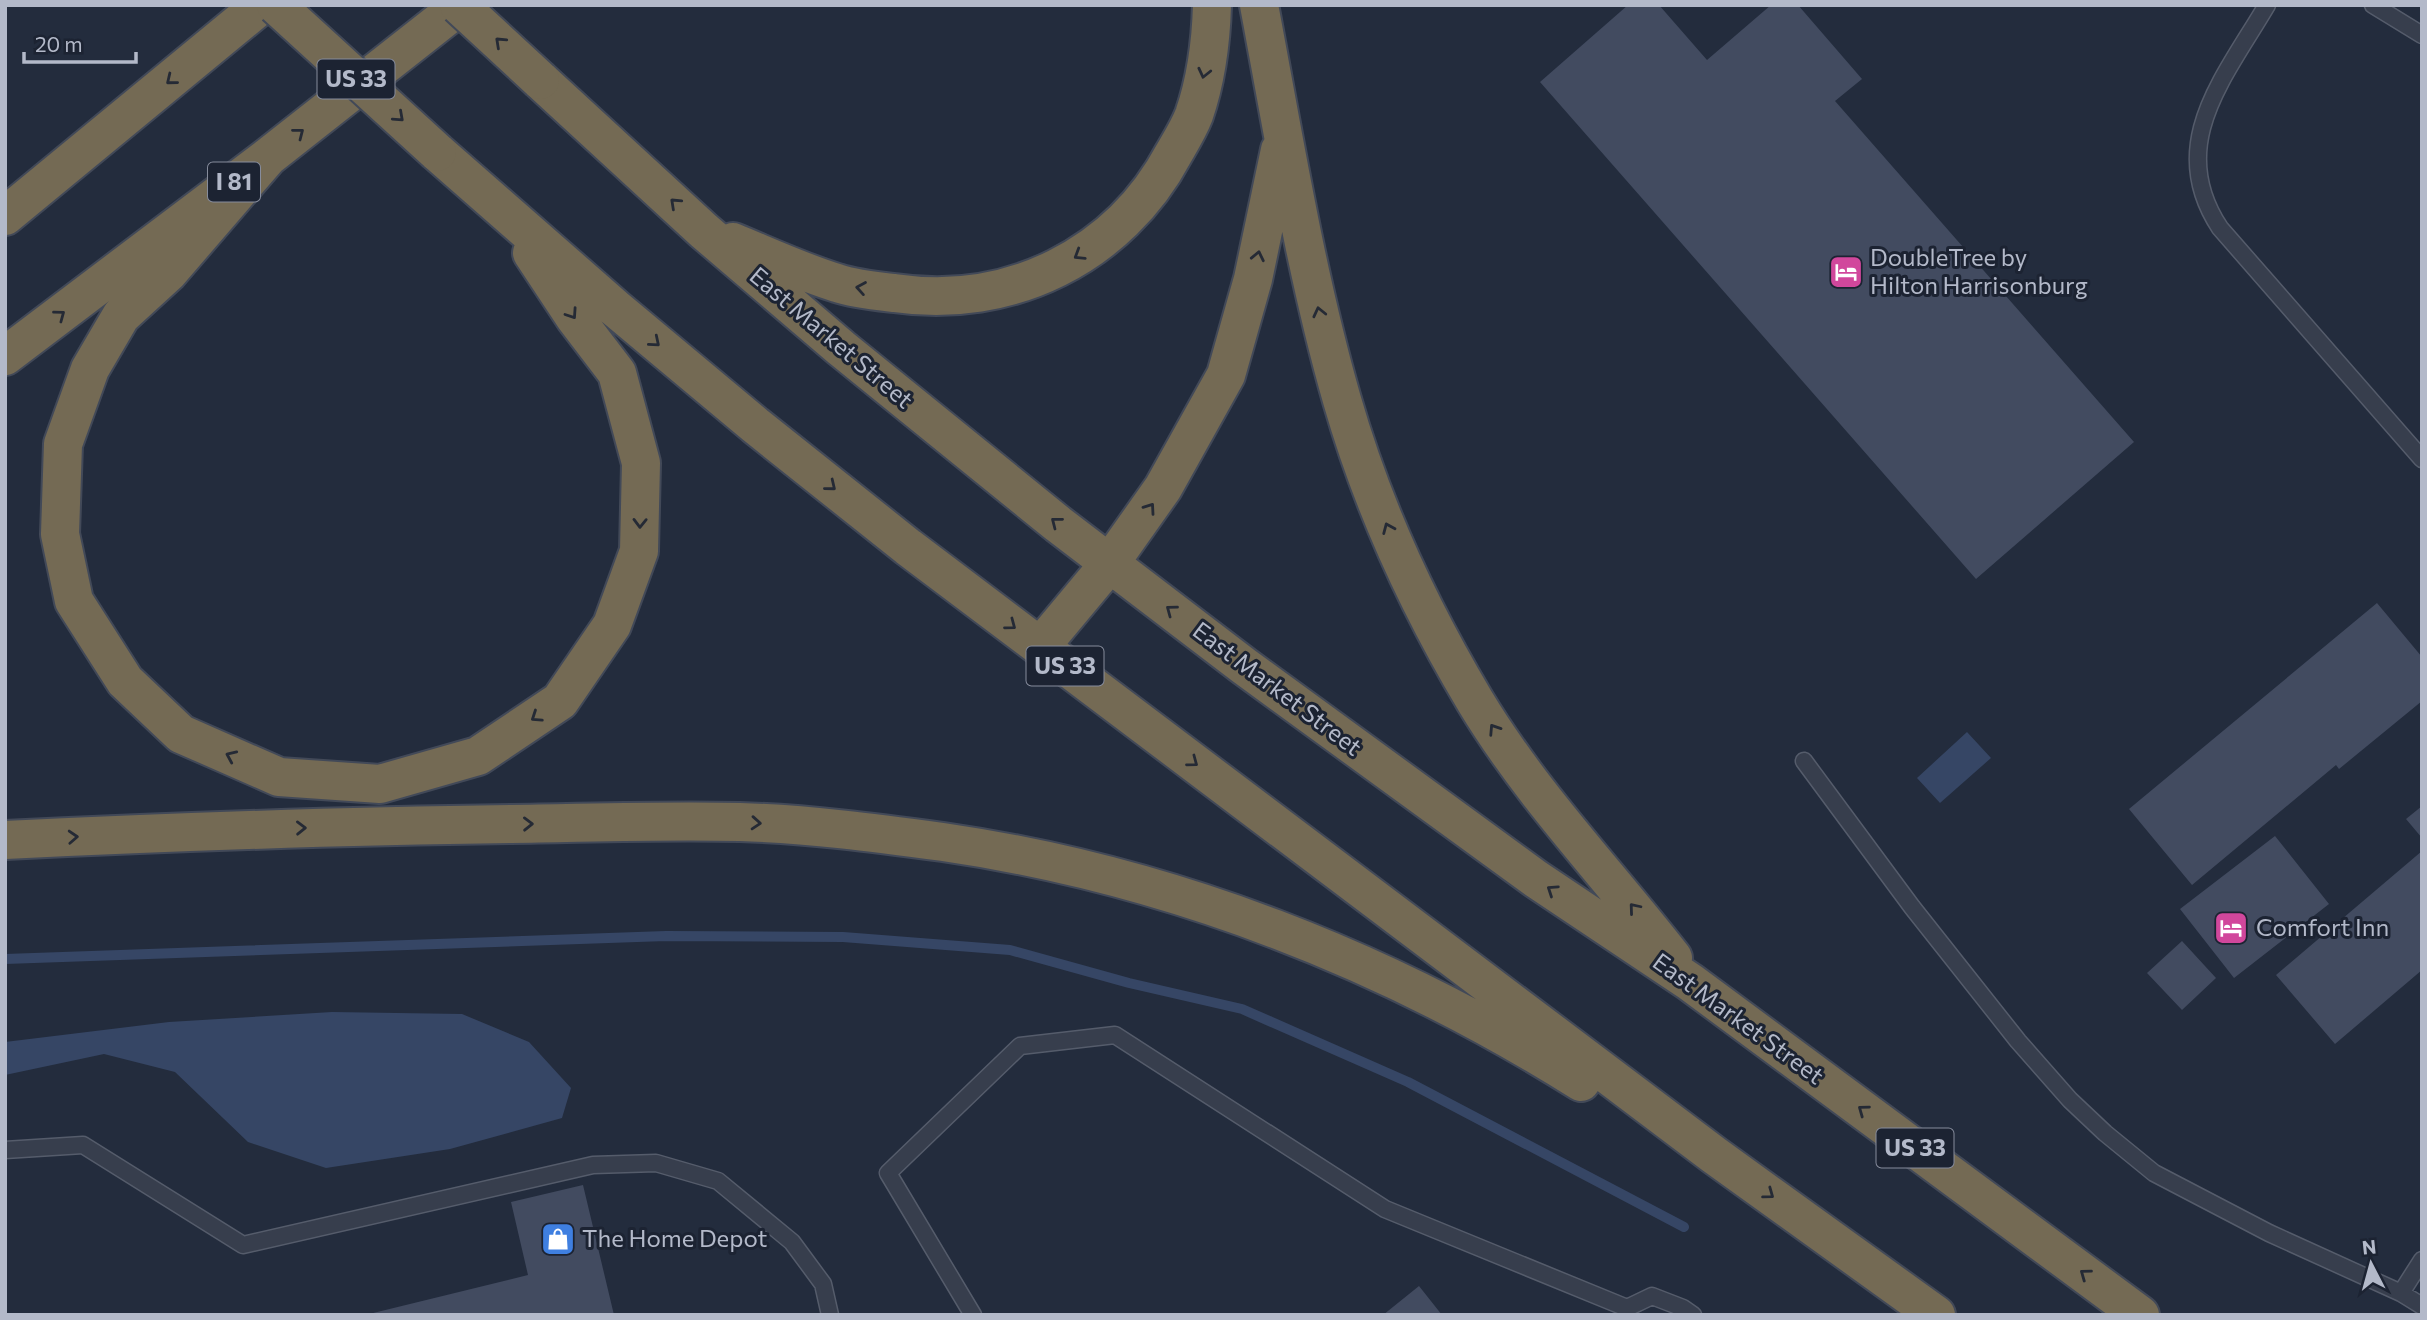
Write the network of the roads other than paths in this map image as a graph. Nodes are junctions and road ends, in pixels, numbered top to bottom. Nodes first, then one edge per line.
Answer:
1 (261, 5) edge
2 (276, 5) edge
3 (460, 5) edge
4 (1212, 5) edge
5 (1259, 5) edge
6 (2267, 5) edge
7 (2374, 5) edge
8 (2422, 35) edge
9 (1283, 134) junction
10 (268, 157) junction
11 (13, 207) edge
12 (508, 216) junction
13 (704, 231) junction
14 (5, 356) edge
15 (2422, 459) edge
16 (1110, 564) junction
17 (1040, 647) junction
18 (1804, 761) dead end
19 (5, 840) edge
20 (1690, 982) junction
21 (5, 1150) edge
22 (1714, 1155) junction
23 (2422, 1261) edge
24 (2401, 1293) junction
25 (2422, 1306) edge
26 (1624, 1312) edge
27 (830, 1315) edge
28 (972, 1315) edge
29 (1693, 1315) edge
30 (1936, 1315) edge
31 (2140, 1315) edge

1 -> 11 highway
2 -> 12 highway, US 33, bridge
10 -> 3 highway, I 81
13 -> 3 highway, East Market Street / US 33, bridge
4 -> 13 highway
5 - 9 highway
6 - 15 lane
7 - 8 lane
16 -> 9 highway
20 -> 9 highway
12 -> 10 highway
14 -> 10 highway, I 81
12 -> 17 highway, US 33
16 -> 13 highway, East Market Street / US 33
16 - 17 highway
20 -> 16 highway, East Market Street / US 33
17 -> 22 highway, US 33
18 - 24 lane
19 -> 22 highway
31 -> 20 highway, East Market Street / US 33
21 - 27 lane
22 -> 30 highway, US 33
23 - 24 lane
24 - 25 lane
26 - 28 lane
26 - 29 lane

